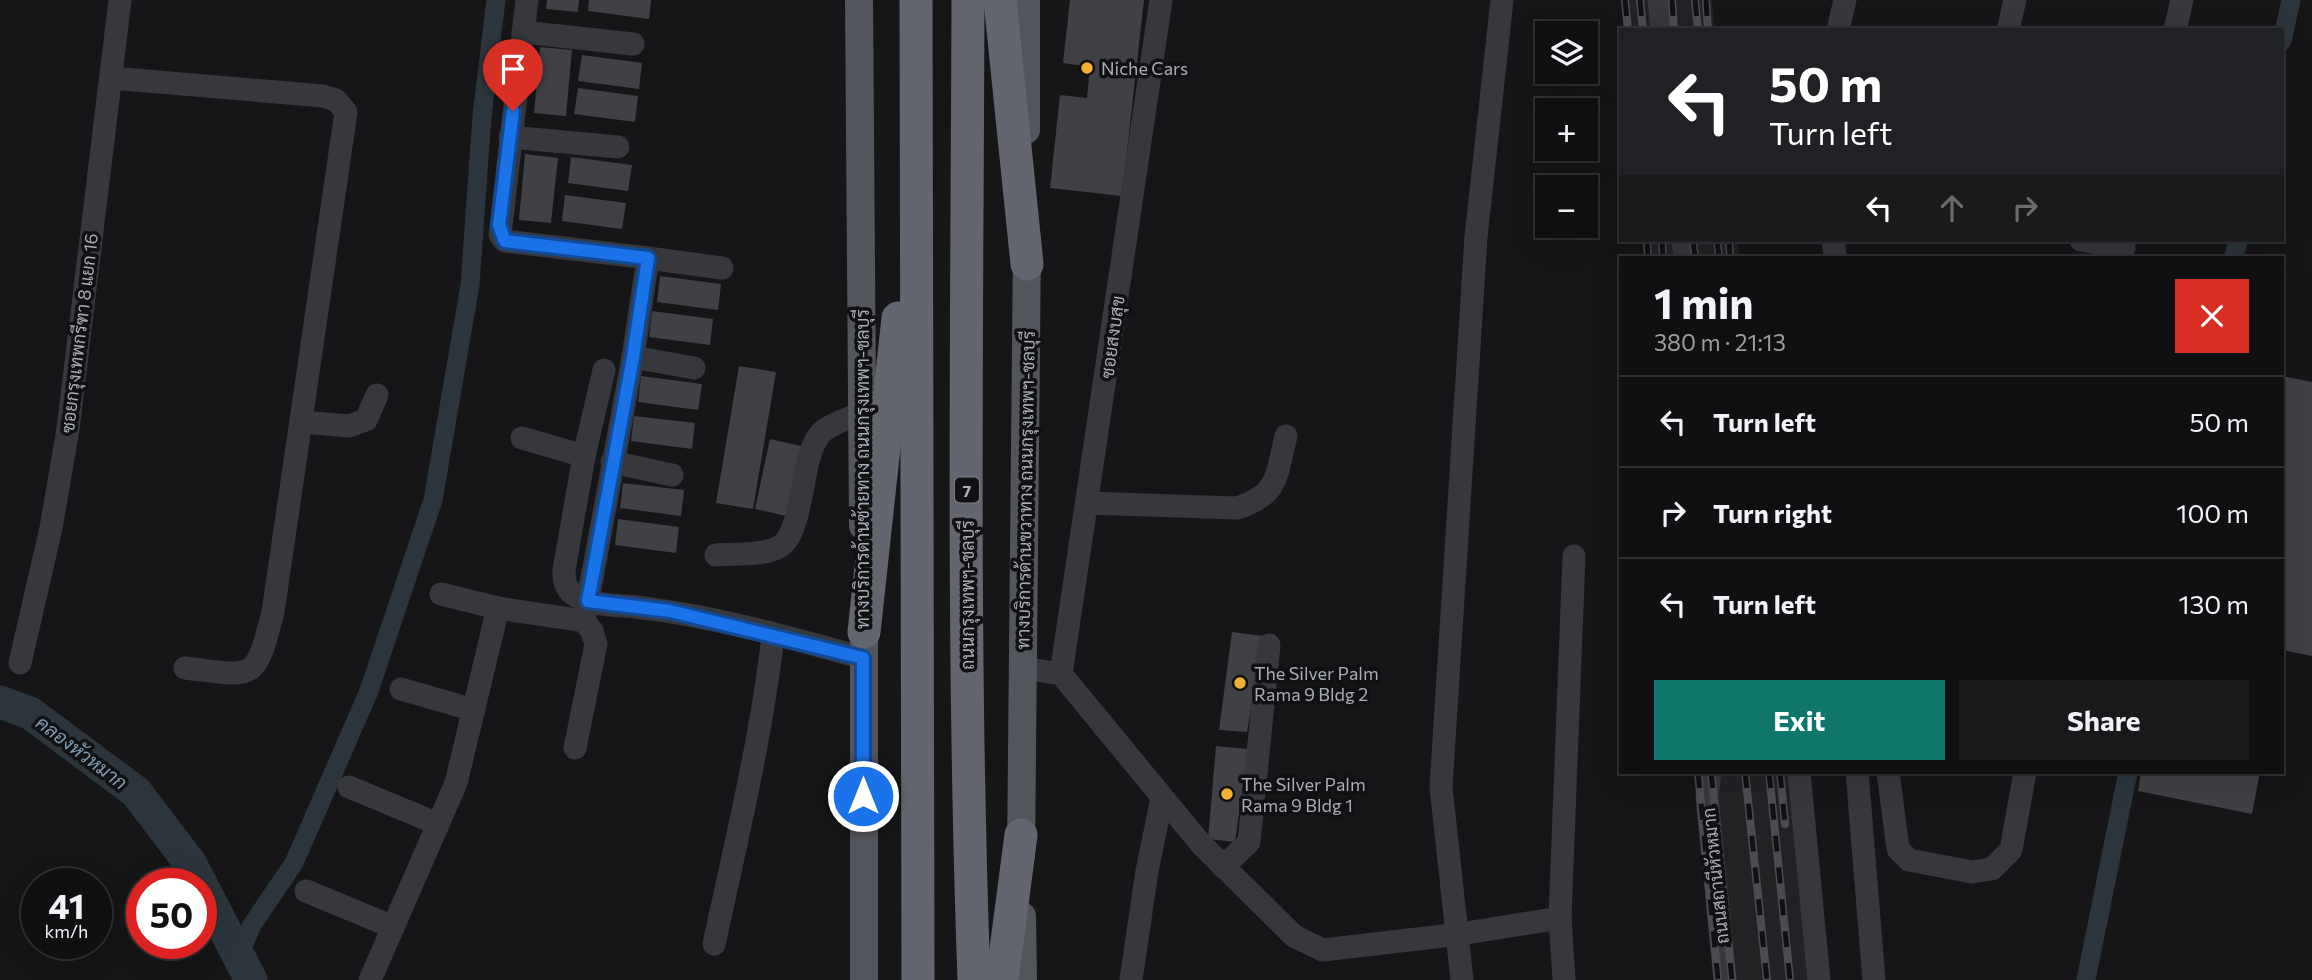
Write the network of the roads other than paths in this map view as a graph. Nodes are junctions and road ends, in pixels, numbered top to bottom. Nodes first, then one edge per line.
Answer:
1 (120, 0) edge
2 (527, 0) edge
3 (859, 0) edge
4 (916, 0) edge
5 (968, 0) edge
6 (1000, 0) edge
7 (1026, 0) edge
8 (1161, 0) edge
9 (1502, 0) edge
10 (1660, 0) edge
11 (1845, 0) edge
12 (2015, 0) edge
13 (2182, 0) edge
14 (1662, 28) edge
15 (1838, 28) edge
16 (2008, 28) edge
17 (2175, 28) edge
18 (523, 32) junction
19 (633, 44) dead end
20 (111, 78) junction
21 (510, 137) junction
22 (618, 147) dead end
23 (915, 170) junction
24 (2092, 242) edge
25 (2124, 248) edge
26 (648, 258) junction
27 (1027, 264) junction
28 (722, 268) dead end
29 (633, 357) junction
30 (694, 368) dead end
31 (604, 370) dead end
32 (377, 394) dead end
33 (862, 413) junction
34 (302, 422) junction
35 (1286, 436) dead end
36 (522, 438) dead end
37 (584, 456) junction
38 (612, 462) junction
39 (672, 475) dead end
40 (1087, 503) junction
41 (716, 555) dead end
42 (1574, 556) dead end
43 (441, 594) dead end
44 (498, 608) junction
45 (586, 611) junction
46 (773, 636) junction
47 (863, 645) junction
48 (1269, 645) dead end
49 (20, 663) dead end
50 (185, 668) dead end
51 (1023, 668) junction
52 (1061, 674) junction
53 (401, 690) dead end
54 (474, 710) junction
55 (575, 748) dead end
56 (1710, 774) edge
57 (1799, 774) edge
58 (1857, 774) edge
59 (1888, 774) edge
60 (2025, 774) edge
61 (349, 787) dead end
62 (1162, 798) junction
63 (438, 824) junction
64 (1021, 835) junction
65 (1223, 867) junction
66 (306, 891) dead end
67 (1560, 918) junction
68 (393, 927) junction
69 (1460, 934) junction
70 (714, 944) dead end
71 (369, 980) edge
72 (864, 980) edge
73 (918, 980) edge
74 (974, 980) edge
75 (1002, 980) edge
76 (1023, 980) edge
77 (1131, 980) edge
78 (1462, 980) edge
79 (1564, 980) edge
80 (1725, 980) edge
81 (1819, 980) edge
82 (1874, 980) edge

1 - 20 street, ซอยกรุงเทพกรีฑา 8 แยก 16
2 - 18 street
3 - 33 main road, ทางบริการด้านซ้ายทาง ถนนกรุงเทพฯ-ชลบุรี
4 - 23 highway
5 - 74 highway, ถนนกรุงเทพฯ-ชลบุรี / 7
6 - 27 highway
7 - 27 main road, ทางบริการด้านขวาทาง ถนนกรุงเทพฯ-ชลบุรี
8 - 40 street, ซอยสงบสุข
9 - 69 street
10 - 14 street
11 - 15 street
12 - 16 street
13 - 17 street
18 - 19 street
18 - 21 street
20 - 34 street
20 - 49 street, ซอยกรุงเทพกรีฑา 8 แยก 16
21 - 22 street
21 - 26 street
23 - 47 highway
23 - 73 highway
24 - 25 street
26 - 28 street
26 - 29 street
27 - 51 main road, ทางบริการด้านขวาทาง ถนนกรุงเทพฯ-ชลบุรี
29 - 30 street
29 - 38 street
31 - 37 street
32 - 34 street
33 - 41 street
33 - 47 main road, ทางบริการด้านซ้ายทาง ถนนกรุงเทพฯ-ชลบุรี
34 - 50 street
35 - 40 street
36 - 37 street
37 - 45 street
38 - 39 street
38 - 45 street
40 - 52 street, ซอยสงบสุข
42 - 67 street
43 - 44 street
44 - 45 street
44 - 54 street
45 - 46 street
45 - 55 street
46 - 47 street
46 - 70 street
47 - 72 main road, ทางบริการด้านซ้ายทาง ถนนกรุงเทพฯ-ชลบุรี
48 - 65 street
51 - 52 street
51 - 64 main road, ทางบริการด้านขวาทาง ถนนกรุงเทพฯ-ชลบุรี
52 - 62 street
53 - 54 street
54 - 63 street
56 - 80 street, ถนนสถานีหัวหมาก
57 - 81 street
58 - 82 street
59 - 60 street
61 - 63 street
62 - 65 street
62 - 77 street
63 - 68 street
64 - 75 highway
64 - 76 main road, ทางบริการด้านขวาทาง ถนนกรุงเทพฯ-ชลบุรี
65 - 69 street
66 - 68 street
67 - 69 street
67 - 79 street
68 - 71 street
69 - 78 street

